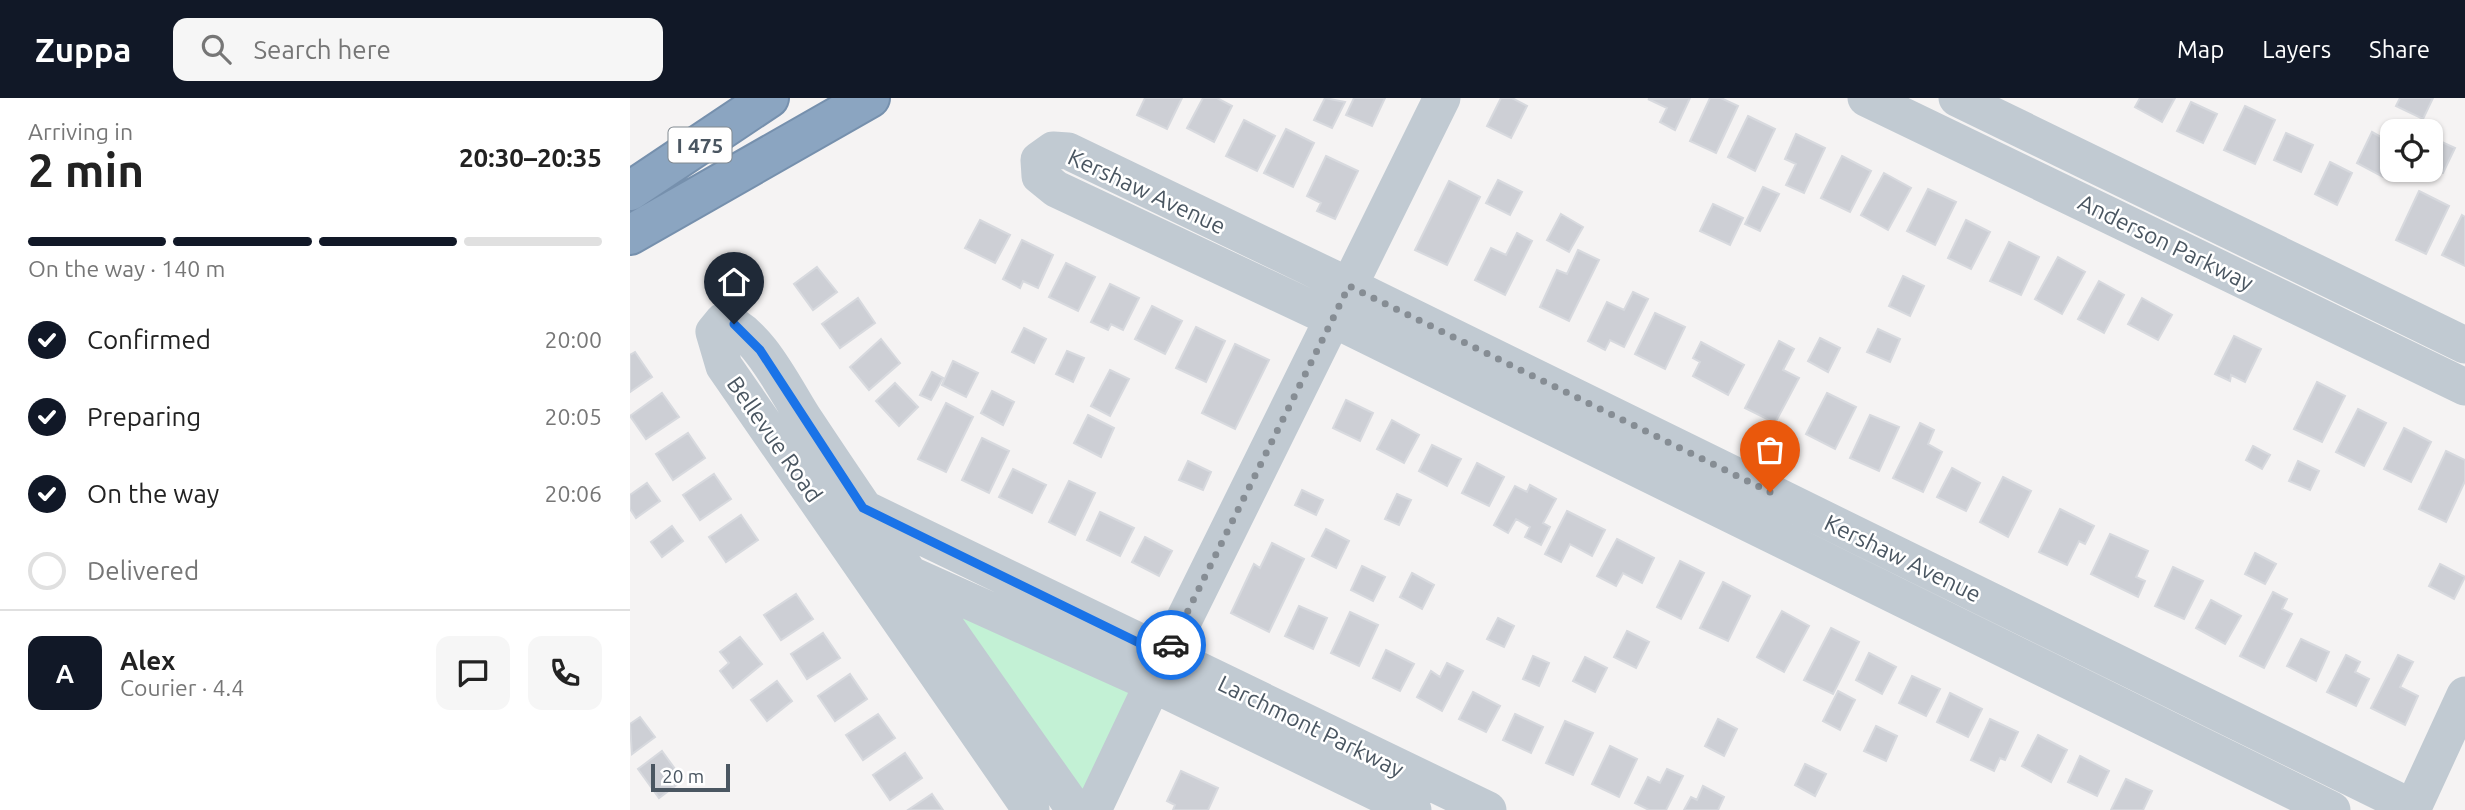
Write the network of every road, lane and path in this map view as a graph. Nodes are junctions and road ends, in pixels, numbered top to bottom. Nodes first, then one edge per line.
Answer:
1 (769, 98) edge
2 (870, 98) edge
3 (1442, 98) edge
4 (1866, 98) edge
5 (1957, 98) edge
6 (630, 191) edge
7 (630, 235) edge
8 (1349, 286) junction
9 (1333, 319) junction
10 (2465, 345) edge
11 (2465, 387) edge
12 (849, 517) junction
13 (895, 582) junction
14 (1159, 670) junction
15 (2465, 695) edge
16 (2413, 809) edge
17 (1031, 810) edge
18 (1075, 810) edge
19 (1093, 810) edge
20 (1413, 810) edge
21 (1488, 810) edge
22 (2332, 810) edge

1 - 6 highway, I 475
2 - 7 highway
3 - 8 street
4 - 11 street, Anderson Parkway
5 - 10 street, Anderson Parkway
8 - 9 street
8 - 9 street, Kershaw Avenue
8 - 16 street, Kershaw Avenue
9 - 14 street
9 - 22 street, Kershaw Avenue
12 - 12 street, Bellevue Road
12 - 13 street, Bellevue Road
12 - 14 street, Larchmont Parkway
13 - 14 street, Larchmont Parkway
13 - 17 street, Bellevue Road
13 - 18 street, Bellevue Road
14 - 19 street
14 - 20 street, Larchmont Parkway
14 - 21 street, Larchmont Parkway
15 - 16 street

